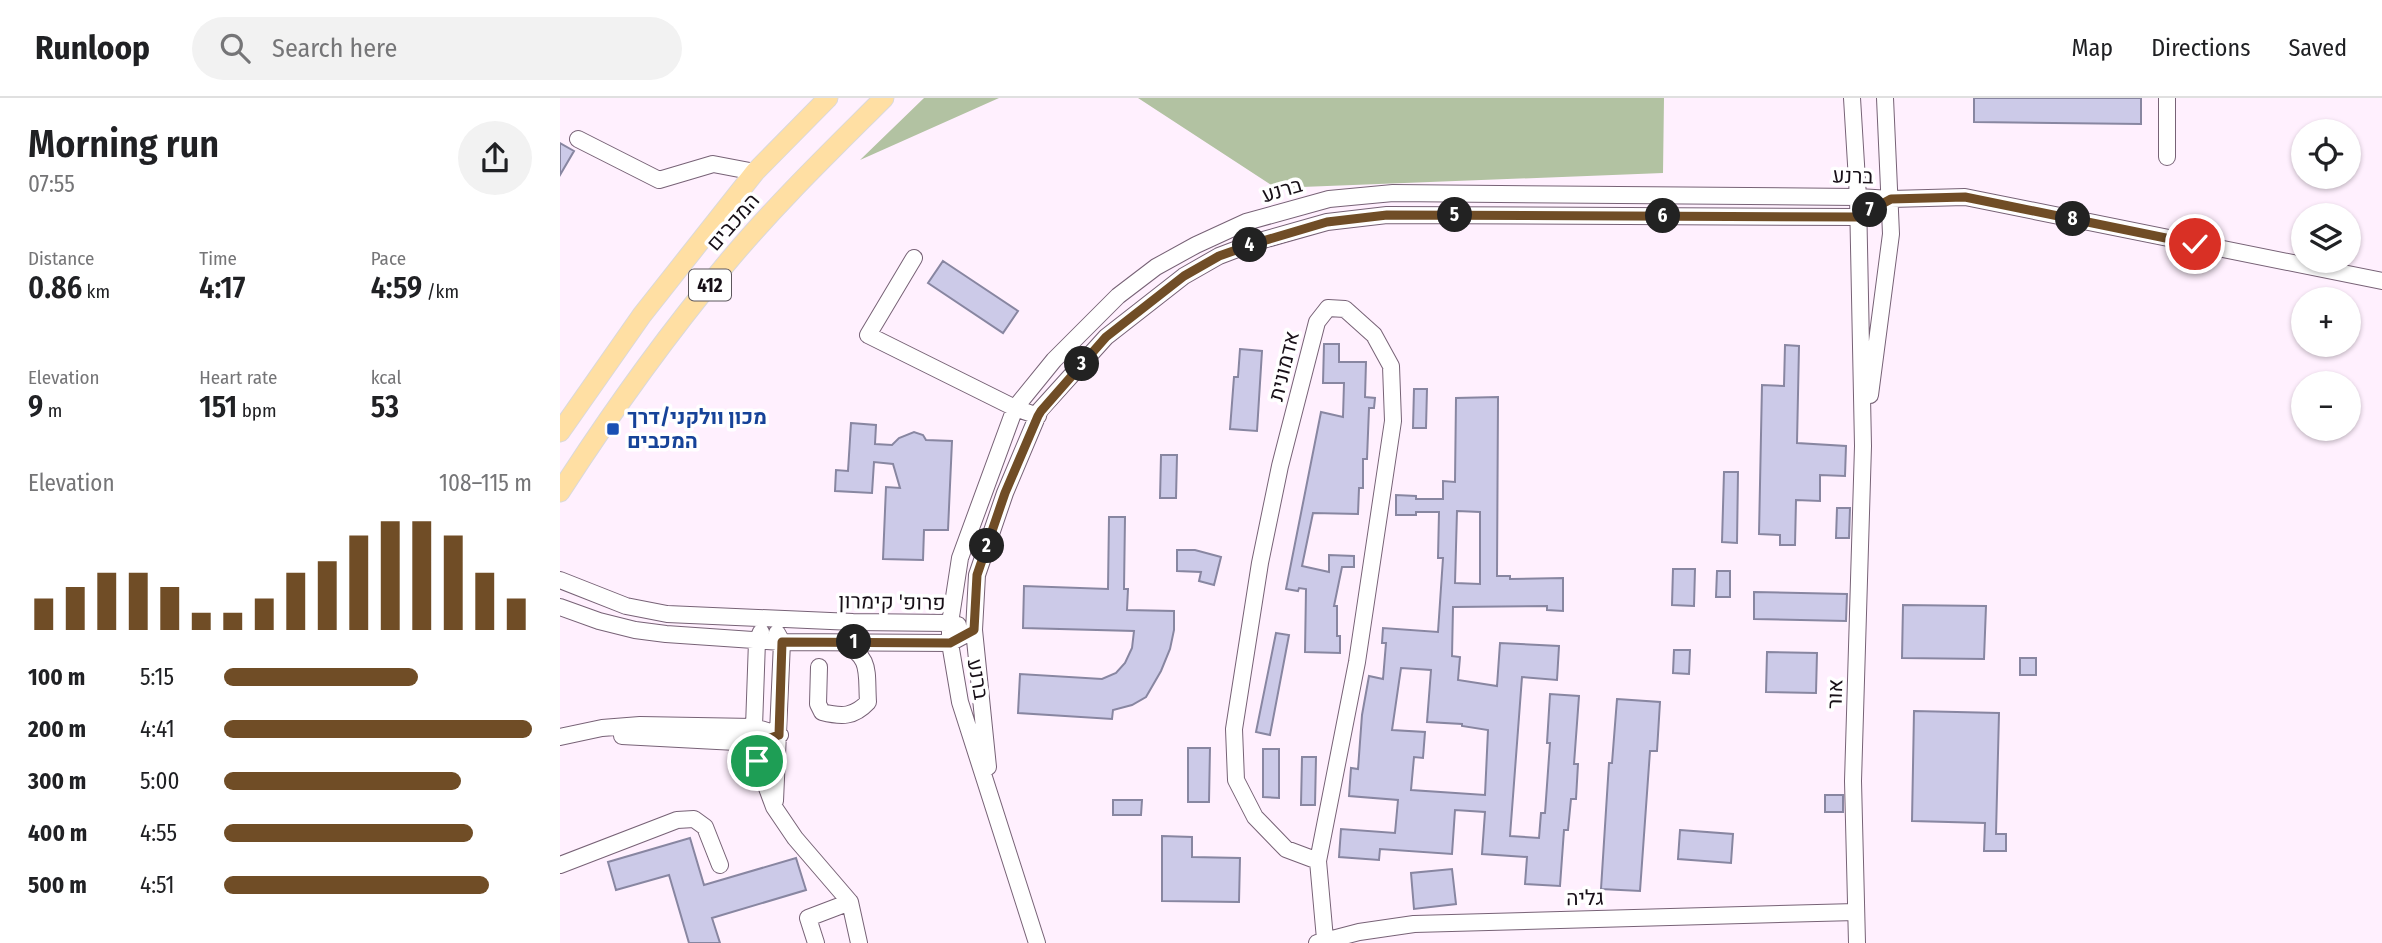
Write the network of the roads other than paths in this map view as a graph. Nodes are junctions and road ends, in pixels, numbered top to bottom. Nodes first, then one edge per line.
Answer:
1 (828, 98) edge
2 (884, 98) edge
3 (1852, 98) edge
4 (1885, 98) edge
5 (2167, 98) edge
6 (578, 139) dead end
7 (2167, 157) dead end
8 (1889, 163) junction
9 (755, 172) junction
10 (1858, 197) junction
11 (1965, 197) junction
12 (1891, 199) junction
13 (1306, 205) junction
14 (1858, 217) junction
15 (1313, 226) junction
16 (914, 258) dead end
17 (2382, 281) edge
18 (1015, 408) junction
19 (1038, 416) junction
20 (567, 419) edge
21 (560, 432) edge
22 (1863, 446) junction
23 (560, 492) edge
24 (560, 580) edge
25 (560, 607) edge
26 (769, 618) junction
27 (950, 623) junction
28 (974, 630) junction
29 (717, 637) junction
30 (757, 641) junction
31 (782, 642) junction
32 (842, 642) junction
33 (950, 643) junction
34 (819, 667) dead end
35 (756, 668) junction
36 (755, 735) junction
37 (779, 735) junction
38 (560, 738) edge
39 (774, 807) junction
40 (995, 817) junction
41 (1318, 861) junction
42 (560, 865) edge
43 (720, 865) dead end
44 (850, 902) junction
45 (1856, 912) junction
46 (1321, 941) edge
47 (816, 943) edge
48 (859, 943) edge
49 (1037, 943) edge
50 (1857, 943) edge

1 - 9 main road, המכבים / 412
2 - 23 main road, המכבים / 412
3 - 10 street
4 - 8 street
5 - 7 street
6 - 9 street
8 - 11 street
8 - 12 street
9 - 20 main road, המכבים / 412
10 - 12 street, ברנע
10 - 13 street, ברנע
10 - 14 street
11 - 12 street
11 - 17 street
12 - 14 street, ברנע
12 - 22 street
13 - 15 street
13 - 18 street, ברנע
14 - 15 street, ברנע
14 - 22 street
15 - 19 street, ברנע
16 - 18 street
18 - 19 street
18 - 27 street, ברנע
19 - 28 street, ברנע
20 - 21 main road, המכבים / 412
22 - 45 street, אור
24 - 26 street, פרופ' קימרון
25 - 29 street, פרופ' קימרון
26 - 27 street, פרופ' קימרון
26 - 30 street
26 - 31 street
27 - 28 street, פרופ' קימרון
27 - 33 street, ברנע
28 - 33 street, פרופ' קימרון
28 - 40 street, ברנע
29 - 30 street, פרופ' קימרון
29 - 35 street
30 - 31 street, פרופ' קימרון
30 - 35 street
31 - 32 street, פרופ' קימרון
31 - 37 street
32 - 33 street, פרופ' קימרון
32 - 34 street
33 - 40 street, ברנע
35 - 36 street
36 - 37 street
36 - 38 street
36 - 39 street
37 - 39 street
39 - 44 street
40 - 49 street, ברנע
41 - 41 street, אדמונית
41 - 46 street, אדמונית
42 - 43 street
44 - 47 street
44 - 48 street
45 - 46 street, גליה
45 - 50 street, אור

